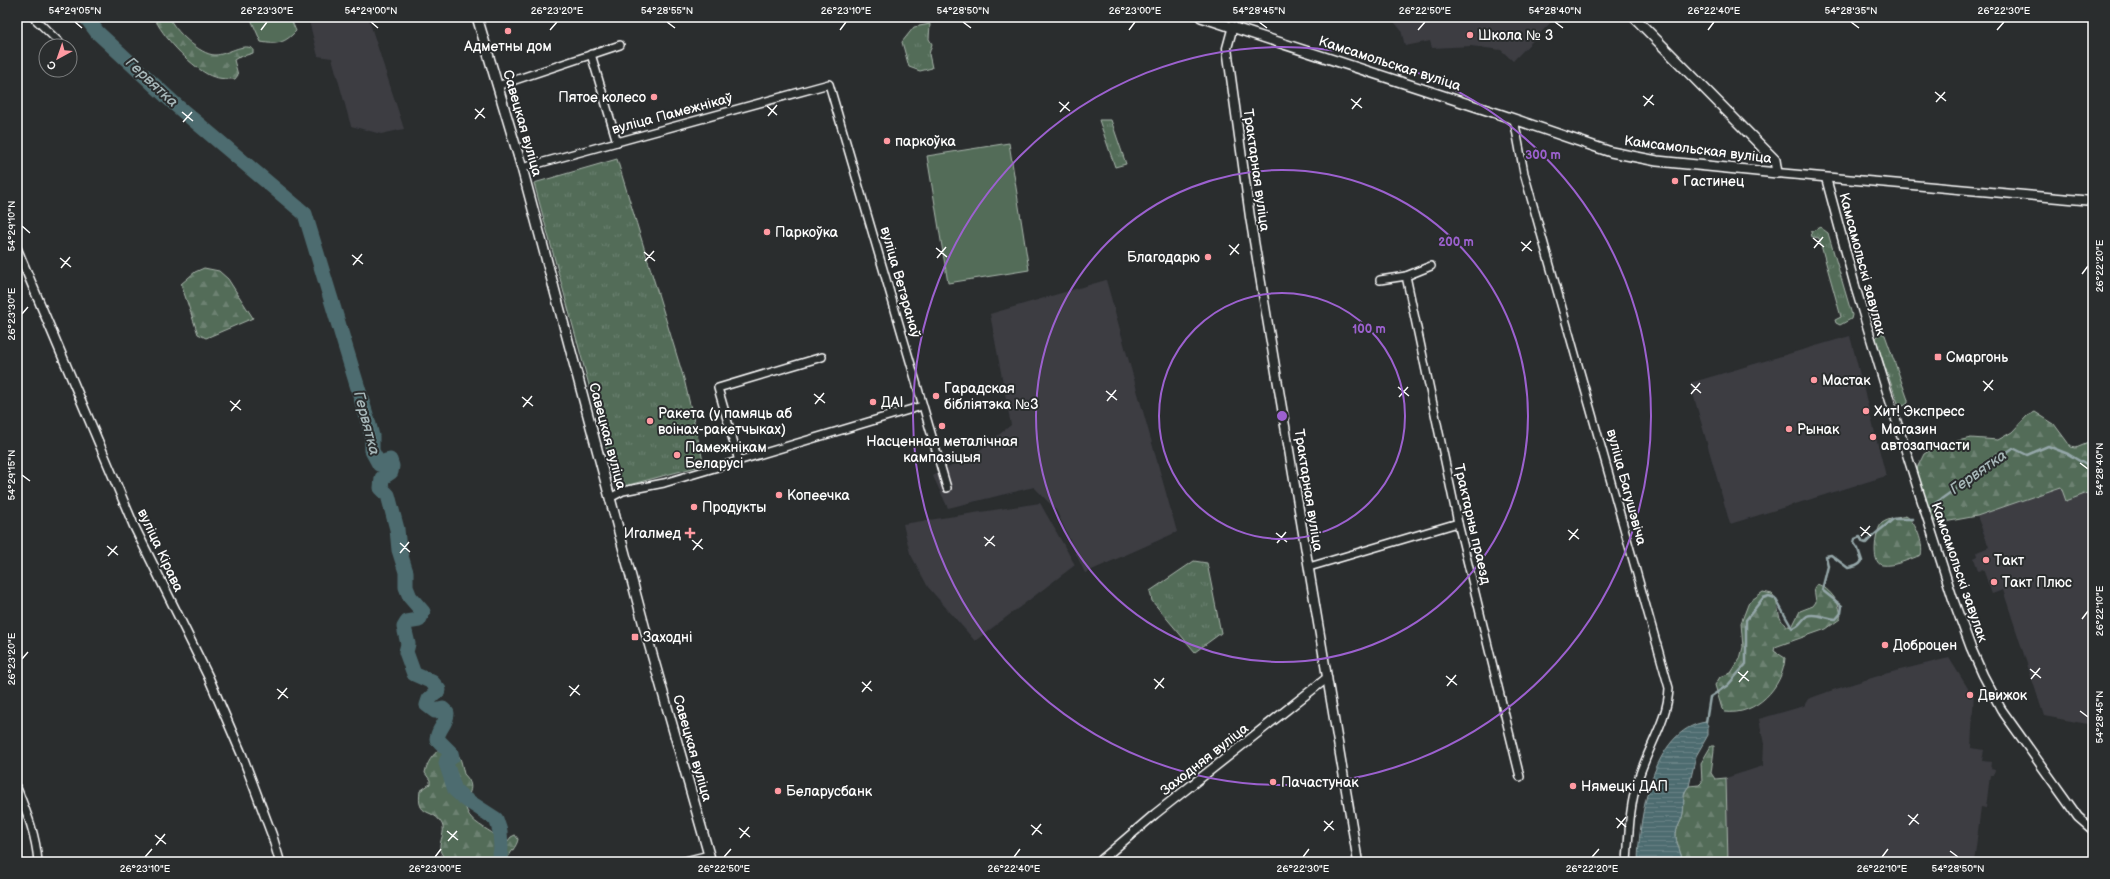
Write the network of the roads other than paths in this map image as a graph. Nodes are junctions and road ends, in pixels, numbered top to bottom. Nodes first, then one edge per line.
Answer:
1 (33, 17) edge
2 (477, 17) edge
3 (1201, 17) edge
4 (1634, 17) edge
5 (1232, 26) junction
6 (55, 38) edge
7 (620, 45) dead end
8 (591, 54) junction
9 (829, 84) joint
10 (497, 86) junction
11 (1514, 118) junction
12 (617, 142) junction
13 (522, 168) junction
14 (1777, 173) junction
15 (1826, 178) junction
16 (2093, 201) edge
17 (17, 249) edge
18 (1432, 266) dead end
19 (1406, 276) junction
20 (1380, 280) dead end
21 (822, 357) dead end
22 (922, 406) junction
23 (739, 461) junction
24 (947, 488) dead end
25 (610, 498) junction
26 (1458, 523) junction
27 (1309, 567) junction
28 (1327, 678) junction
29 (1520, 777) dead end
30 (17, 788) edge
31 (2093, 830) edge
32 (710, 858) edge
33 (38, 862) edge
34 (280, 862) edge
35 (681, 862) edge
36 (1099, 862) edge
37 (1358, 862) edge
38 (1627, 862) edge

1 - 6 street
2 - 10 main road, Савецкая вуліца
3 - 5 main road, Камсамольская вуліца
4 - 14 main road
5 - 11 main road, Камсамольская вуліца
5 - 27 street, Трактарная вуліца
7 - 8 street
8 - 10 street
8 - 12 street
9 - 12 street, вуліца Памежнікаў
9 - 22 street, вуліца Ветэранаў
10 - 13 main road, Савецкая вуліца
11 - 14 main road, Камсамольская вуліца
11 - 38 street, вуліца Багушэвіча
12 - 13 street, вуліца Памежнікаў
13 - 25 main road, Савецкая вуліца
14 - 15 street, Камсамольская вуліца
15 - 16 street, Камсамольская вуліца
15 - 31 street, Камсамольскі завулак
17 - 34 street, вуліца Кірава
18 - 19 street
19 - 20 street
19 - 26 street, Трактарны праезд
21 - 23 street
22 - 23 street
22 - 24 street, вуліца Ветэранаў
23 - 25 street
25 - 32 main road, Савецкая вуліца
26 - 27 street
26 - 29 street, Трактарны праезд
27 - 28 street, Трактарная вуліца
28 - 36 street, Заходняя вуліца
28 - 37 street, Трактарная вуліца
30 - 33 street
32 - 35 street

